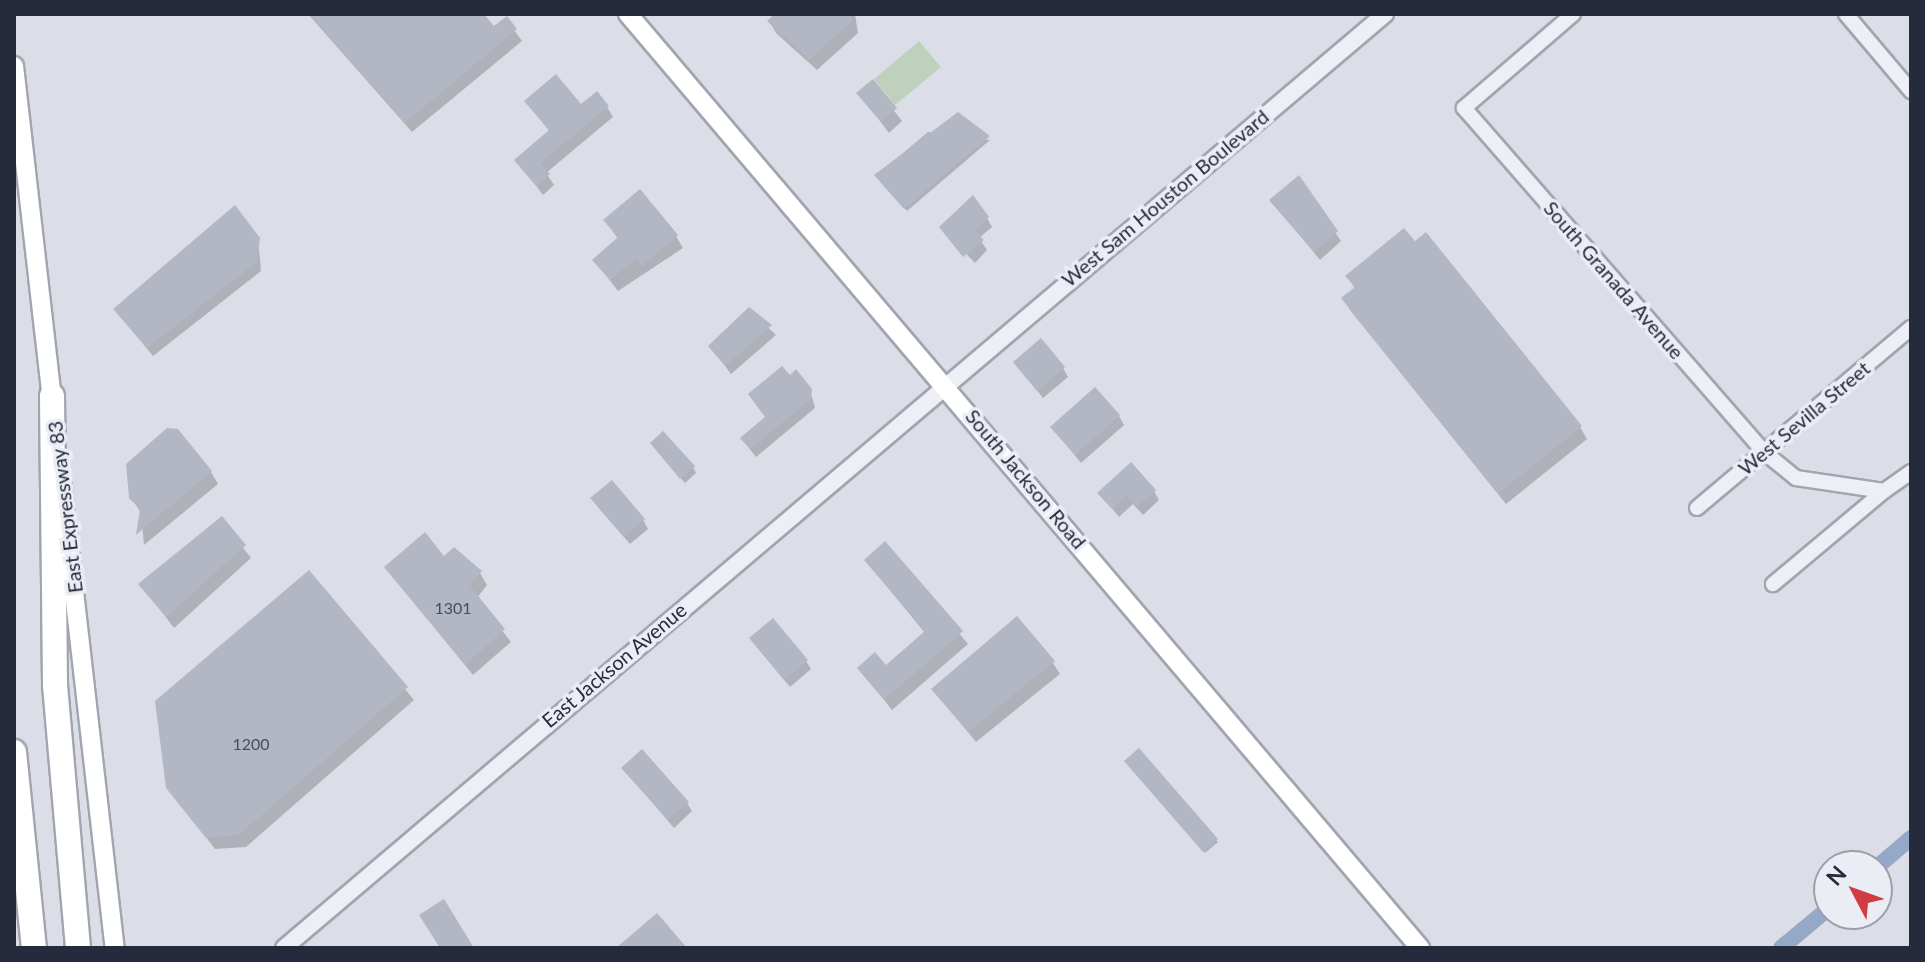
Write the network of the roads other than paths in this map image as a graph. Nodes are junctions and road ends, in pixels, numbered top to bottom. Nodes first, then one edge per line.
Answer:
1 (628, 14) edge
2 (1385, 14) edge
3 (1573, 14) edge
4 (1846, 14) edge
5 (14, 66) edge
6 (1911, 91) edge
7 (1911, 328) edge
8 (945, 382) junction
9 (52, 396) junction
10 (1764, 452) junction
11 (1911, 472) edge
12 (1884, 491) junction
13 (1697, 508) dead end
14 (1773, 584) dead end
15 (14, 752) edge
16 (113, 923) junction
17 (34, 948) edge
18 (78, 948) edge
19 (115, 948) edge
20 (126, 948) edge
21 (284, 948) edge
22 (1420, 948) edge

1 - 8 main road, South Jackson Road
2 - 8 street, West Sam Houston Boulevard
3 - 10 street, South Granada Avenue
4 - 6 street
5 - 9 main road, East Expressway 83
7 - 10 street, West Sevilla Street
8 - 21 street, East Jackson Avenue
8 - 22 main road, South Jackson Road
9 - 16 main road, East Expressway 83
9 - 18 highway
10 - 12 street, South Granada Avenue
10 - 13 street, West Sevilla Street
11 - 12 street
12 - 14 street
15 - 17 highway
16 - 19 main road, East Expressway 83
16 - 20 main road

